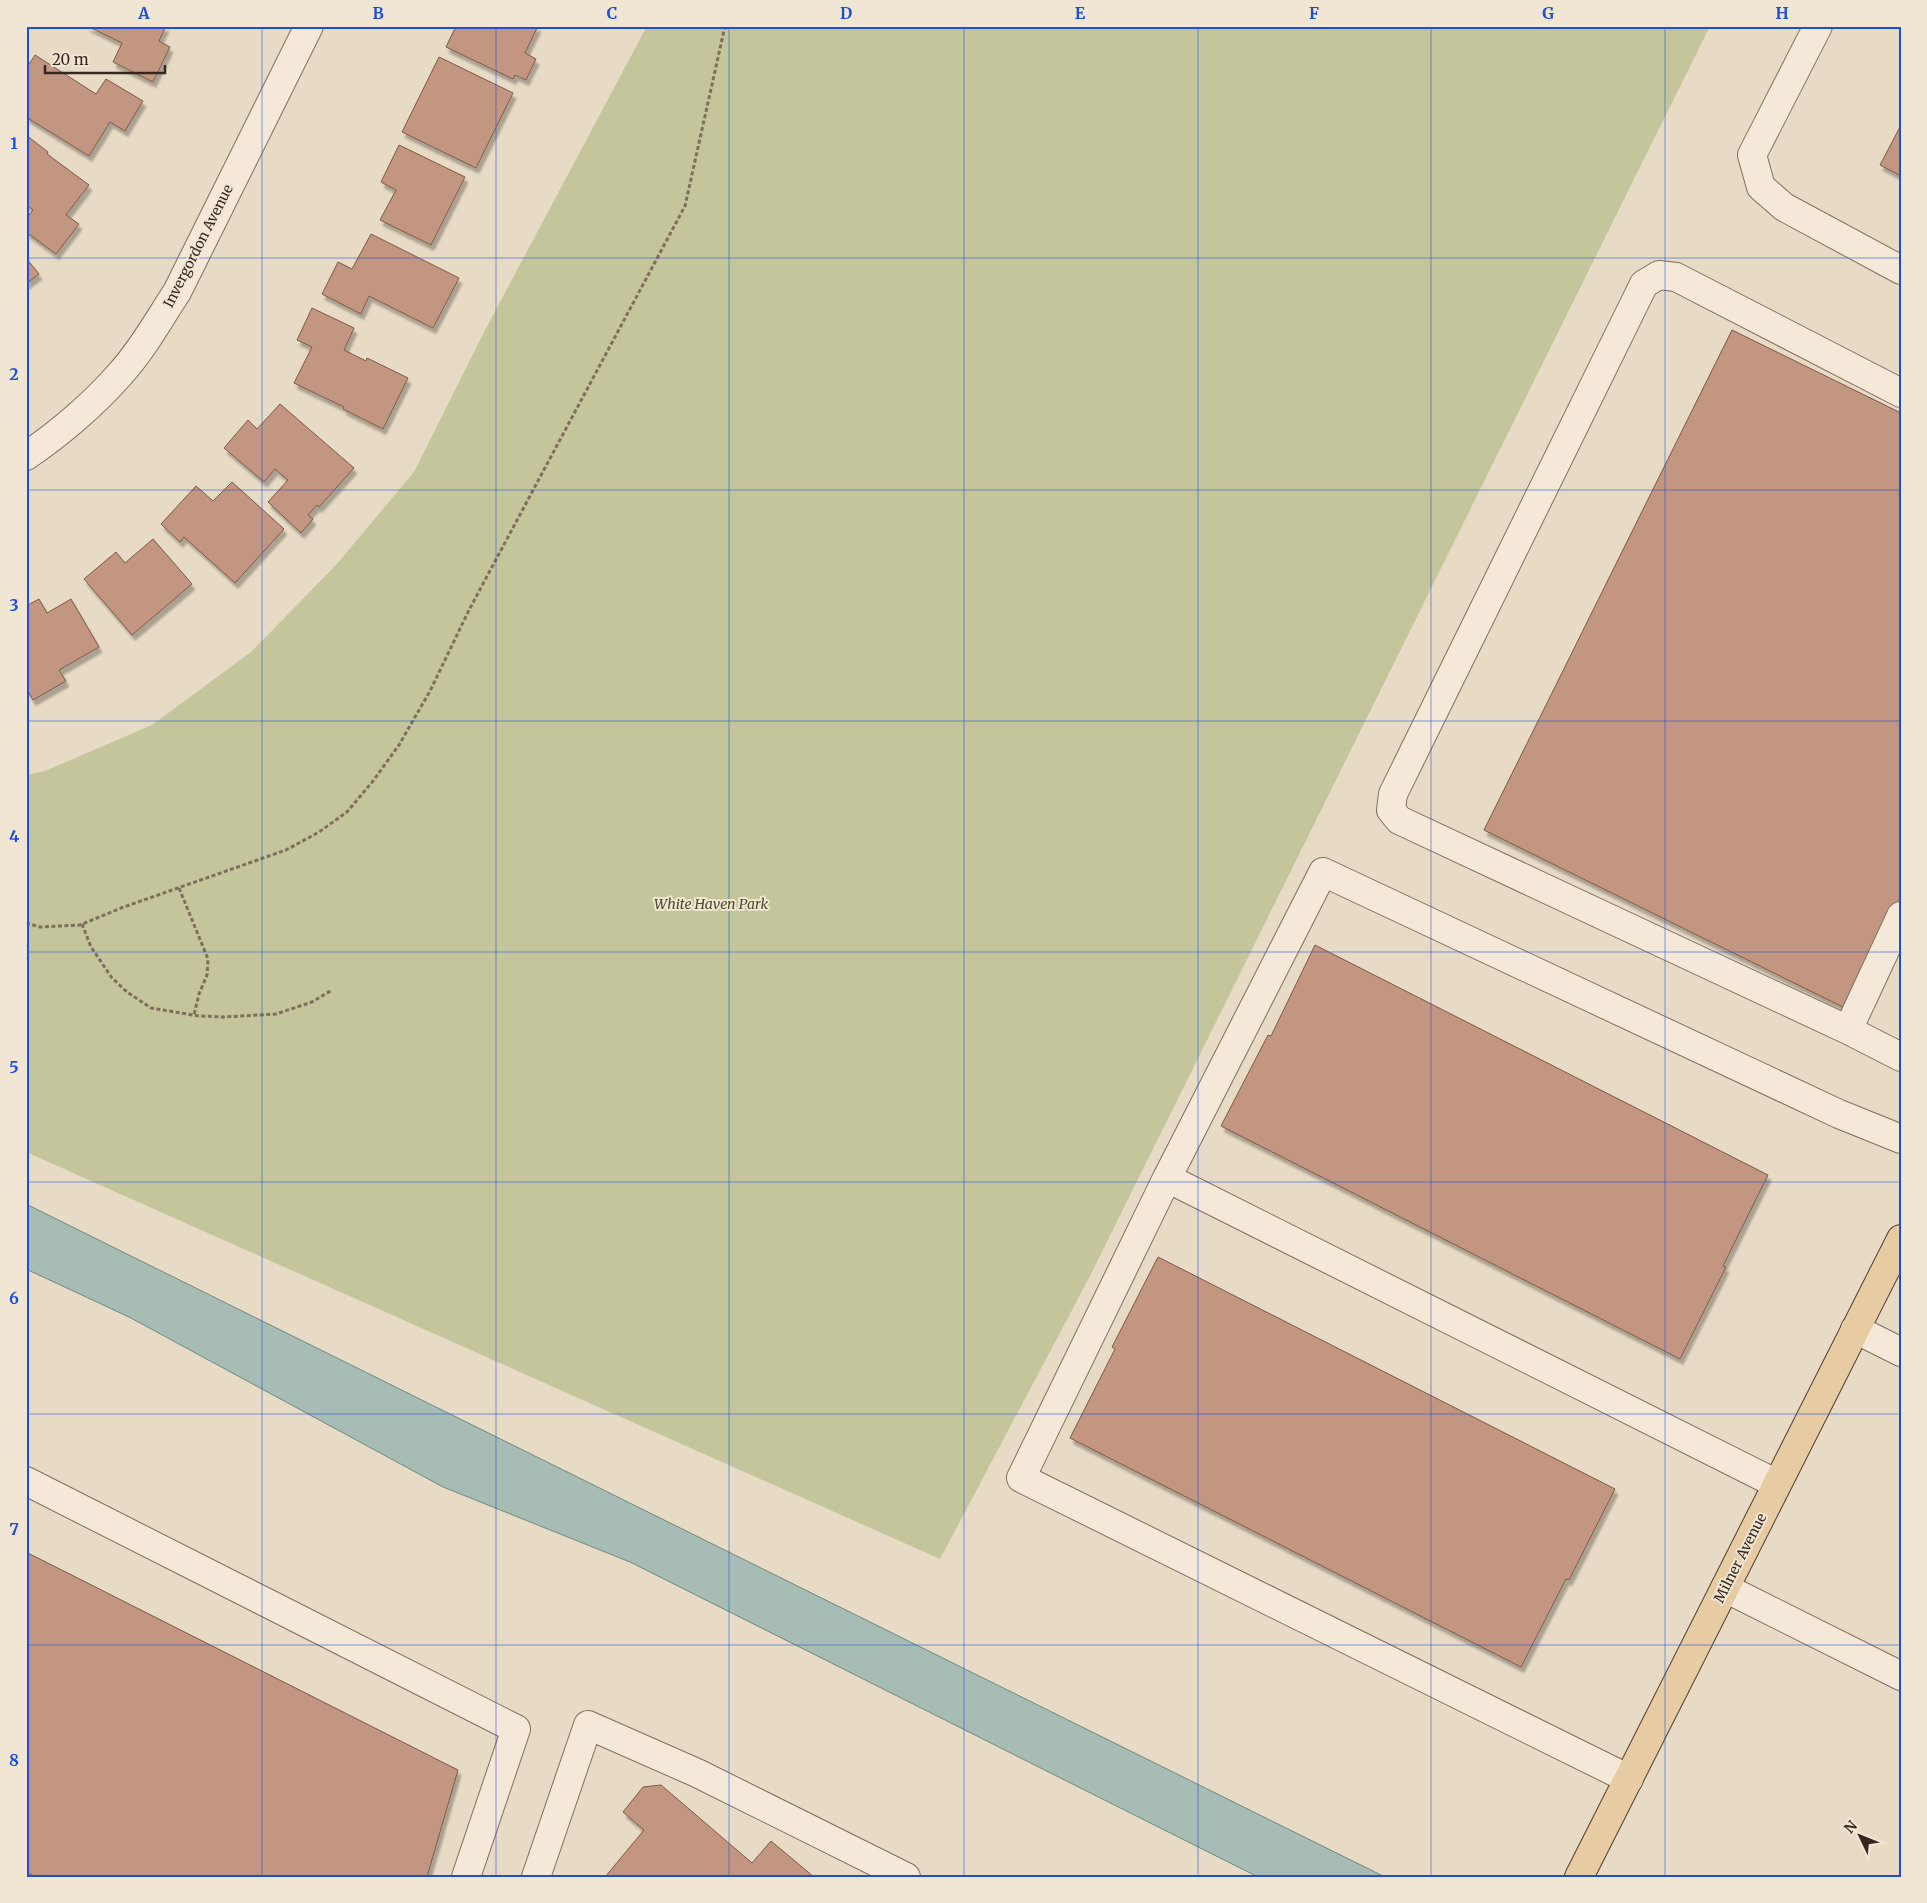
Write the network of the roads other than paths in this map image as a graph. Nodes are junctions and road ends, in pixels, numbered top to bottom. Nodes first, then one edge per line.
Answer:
1 (309, 26) edge
2 (1818, 26) edge
3 (1901, 270) edge
4 (1901, 393) edge
5 (26, 456) edge
6 (1901, 916) edge
7 (1848, 1030) junction
8 (1901, 1056) edge
9 (1901, 1139) edge
10 (1167, 1178) junction
11 (1901, 1239) edge
12 (1855, 1329) junction
13 (1901, 1352) edge
14 (26, 1481) edge
15 (1777, 1484) junction
16 (1725, 1588) junction
17 (1901, 1676) edge
18 (1628, 1779) junction
19 (466, 1877) edge
20 (536, 1877) edge
21 (906, 1877) edge
22 (1579, 1877) edge

1 - 5 street, Invergordon Avenue
2 - 3 street
4 - 7 street
6 - 7 street
7 - 8 street
9 - 10 street
10 - 15 street
10 - 18 street
11 - 12 main road, Milner Avenue
12 - 13 street
12 - 15 main road, Milner Avenue
14 - 19 street
15 - 16 main road, Milner Avenue
16 - 17 street
16 - 18 main road, Milner Avenue
18 - 22 main road, Milner Avenue
20 - 21 street

